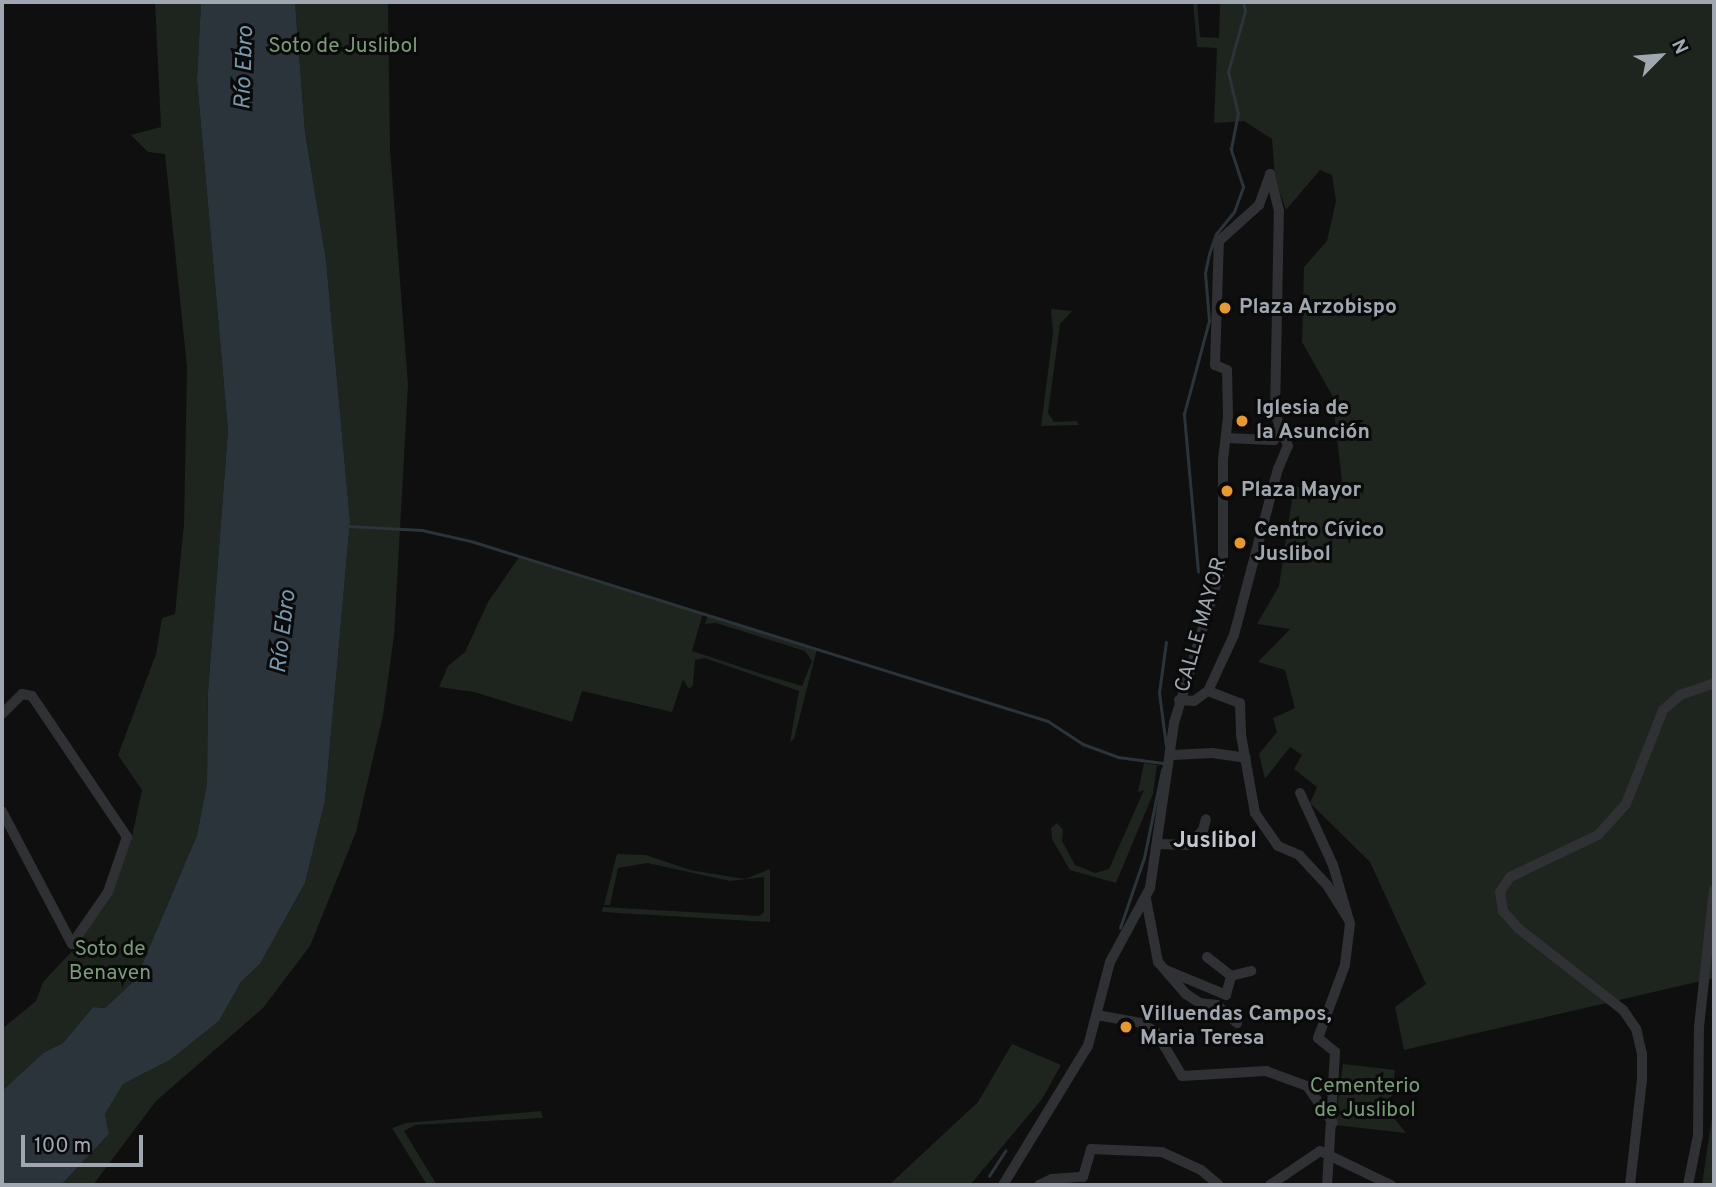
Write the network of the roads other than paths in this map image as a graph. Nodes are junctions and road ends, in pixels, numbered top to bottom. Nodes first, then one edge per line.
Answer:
1 (1278, 428) junction
2 (1226, 438) junction
3 (1714, 683) edge
4 (1208, 691) junction
5 (1179, 700) junction
6 (2, 714) edge
7 (1246, 758) junction
8 (1172, 760) junction
9 (1300, 793) dead end
10 (2, 811) edge
11 (1206, 819) dead end
12 (1158, 844) junction
13 (1714, 890) edge
14 (1146, 899) junction
15 (1350, 925) junction
16 (1207, 957) dead end
17 (1164, 970) junction
18 (1251, 971) dead end
19 (1231, 976) junction
20 (1097, 1016) junction
21 (1237, 1023) dead end
22 (1333, 1123) junction
23 (1330, 1154) junction
24 (1003, 1185) edge
25 (1039, 1185) edge
26 (1219, 1185) edge
27 (1270, 1185) edge
28 (1328, 1185) edge
29 (1391, 1185) edge
30 (1630, 1185) edge
31 (1688, 1185) edge

1 - 2 street
1 - 2 street, CALLE MAYOR
1 - 4 street
2 - 5 street, CALLE MAYOR
3 - 30 street
4 - 5 street
4 - 7 street
5 - 8 street, CALLE MAYOR
6 - 10 street
7 - 8 street
7 - 15 street
8 - 12 street, CALLE MAYOR
9 - 15 street
11 - 12 street
12 - 14 street, CALLE MAYOR
13 - 31 street
14 - 17 street
14 - 20 street
15 - 22 street
16 - 19 street
17 - 19 street
17 - 21 street
18 - 19 street
20 - 22 street
20 - 24 street
22 - 23 street
23 - 27 street
23 - 28 street
23 - 29 street
25 - 26 street

